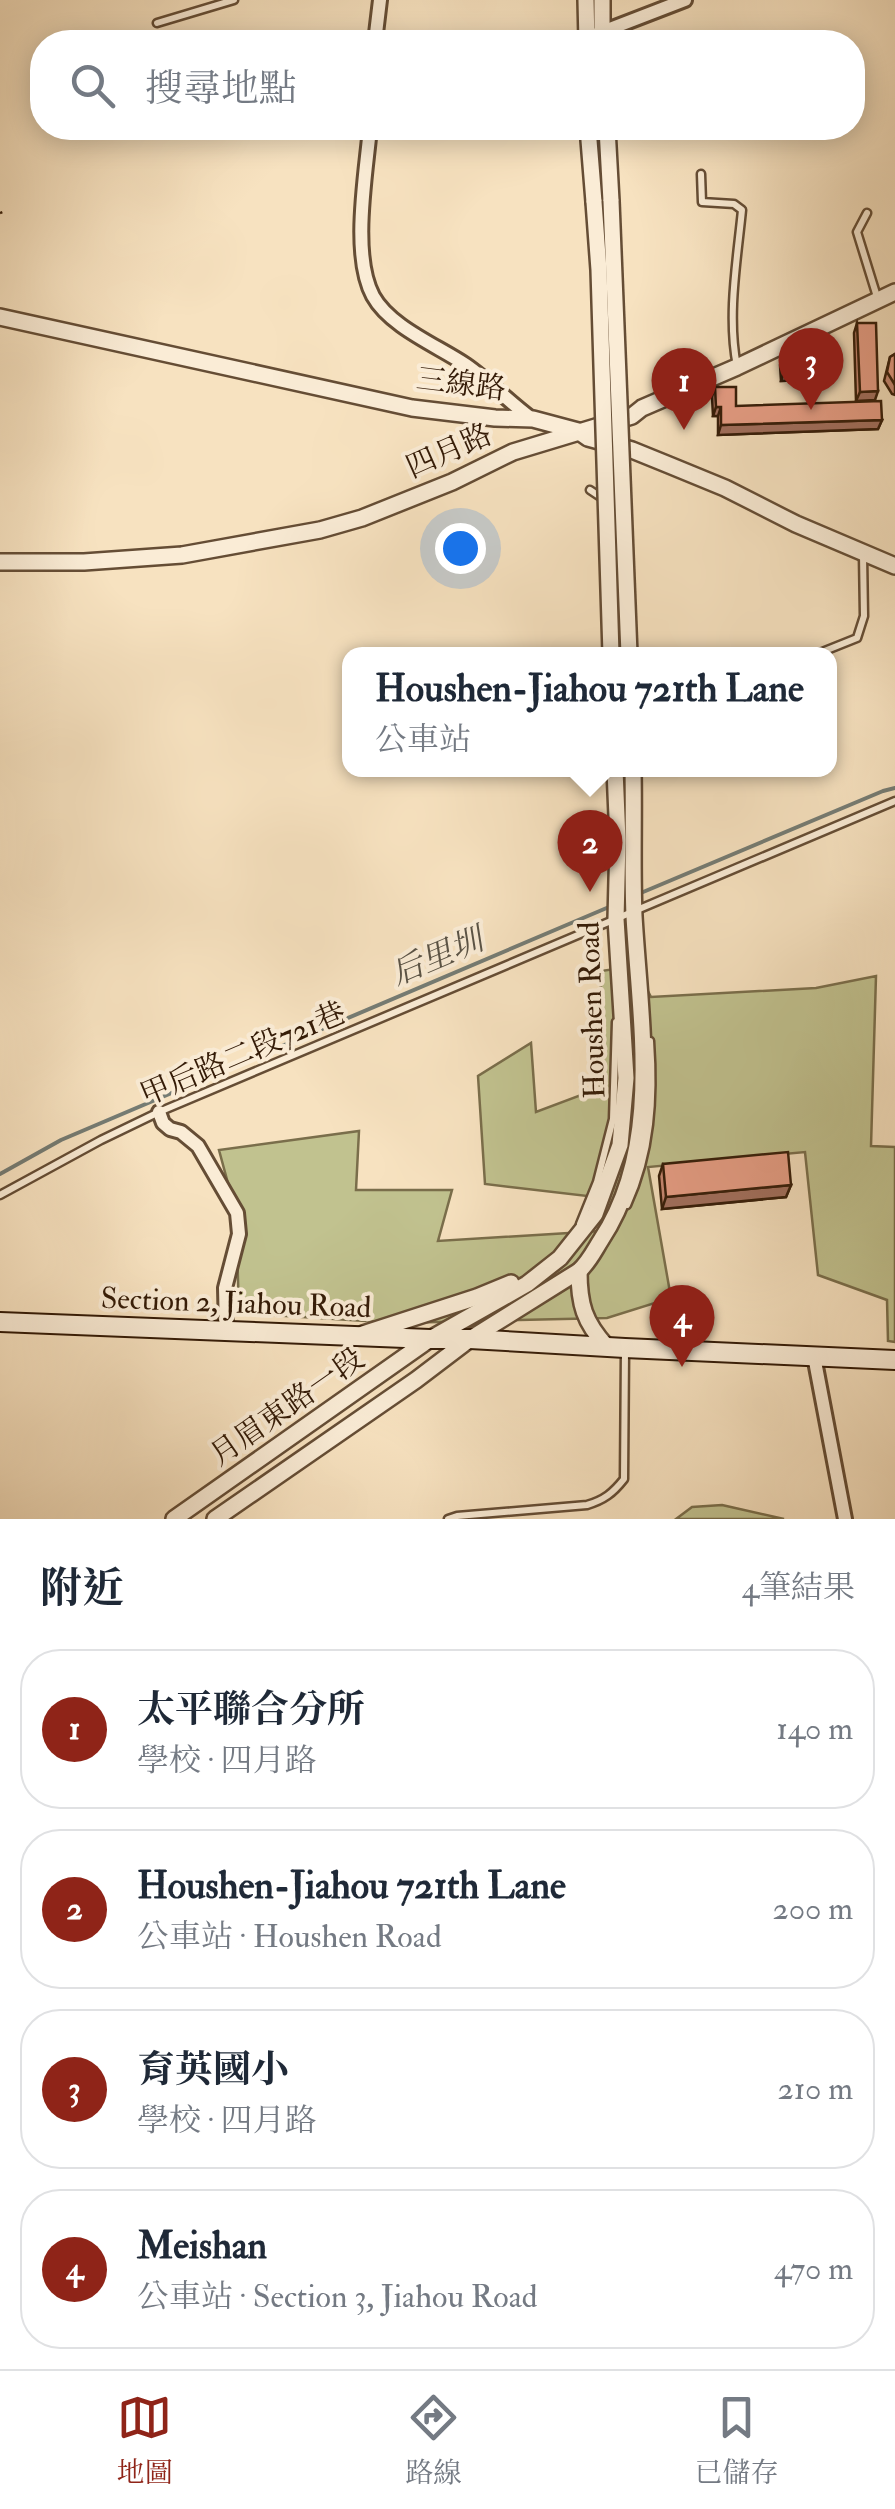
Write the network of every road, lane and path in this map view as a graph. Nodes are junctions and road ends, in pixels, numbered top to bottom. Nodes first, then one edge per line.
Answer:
1 (234, 0) edge
2 (380, 0) edge
3 (586, 0) edge
4 (602, 0) edge
5 (685, 0) edge
6 (612, 1) edge
7 (157, 23) dead end
8 (376, 30) edge
9 (590, 30) edge
10 (594, 30) edge
11 (596, 30) edge
12 (614, 30) edge
13 (369, 140) edge
14 (589, 140) edge
15 (608, 140) edge
16 (700, 174) dead end
17 (867, 213) dead end
18 (895, 292) edge
19 (878, 300) junction
20 (0, 317) edge
21 (737, 368) junction
22 (532, 419) junction
23 (578, 431) junction
24 (635, 487) dead end
25 (590, 490) dead end
26 (863, 554) junction
27 (0, 562) edge
28 (895, 566) edge
29 (612, 647) edge
30 (629, 647) edge
31 (834, 647) edge
32 (615, 777) edge
33 (633, 777) edge
34 (895, 801) edge
35 (634, 912) junction
36 (616, 919) junction
37 (160, 1112) junction
38 (0, 1194) edge
39 (543, 1271) junction
40 (579, 1271) junction
41 (0, 1322) edge
42 (226, 1330) junction
43 (357, 1336) junction
44 (430, 1339) junction
45 (470, 1339) junction
46 (616, 1348) junction
47 (814, 1356) junction
48 (895, 1360) edge
49 (174, 1519) edge
50 (215, 1519) edge
51 (448, 1519) edge
52 (845, 1519) edge

1 - 7 lane
2 - 8 street
3 - 9 street
4 - 10 street
5 - 12 street
6 - 11 lane
13 - 22 street
14 - 29 street, bridge
15 - 30 street, bridge
16 - 21 lane
17 - 19 lane
18 - 19 street, 四月路
19 - 21 street, 四月路
20 - 22 street, 三線路
21 - 23 street, 四月路
22 - 23 street, 三線路
23 - 26 street, 三線路
23 - 27 street, 四月路
24 - 25 lane
26 - 28 street, 三線路
26 - 31 lane
32 - 36 street, Houshen Road
33 - 35 street, Houshen Road
34 - 35 lane, 甲后路二段721巷
35 - 36 lane, 甲后路二段721巷
35 - 40 street, Houshen Road
36 - 37 lane, 甲后路二段721巷
36 - 39 street, Houshen Road
37 - 38 lane, 甲后路二段721巷
37 - 42 street
39 - 43 street
39 - 44 street, Houshen Road
40 - 45 street, Houshen Road
40 - 46 street
41 - 42 main road, Section 2, Jiahou Road
42 - 43 main road, Section 2, Jiahou Road
43 - 44 main road, Section 2, Jiahou Road
44 - 45 main road, Section 2, Jiahou Road
44 - 49 street, 月眉東路一段
45 - 46 main road, Section 2, Jiahou Road
45 - 50 street, 月眉東路一段
46 - 47 main road, Section 2, Jiahou Road
46 - 51 lane
47 - 48 main road, Section 2, Jiahou Road
47 - 52 street

